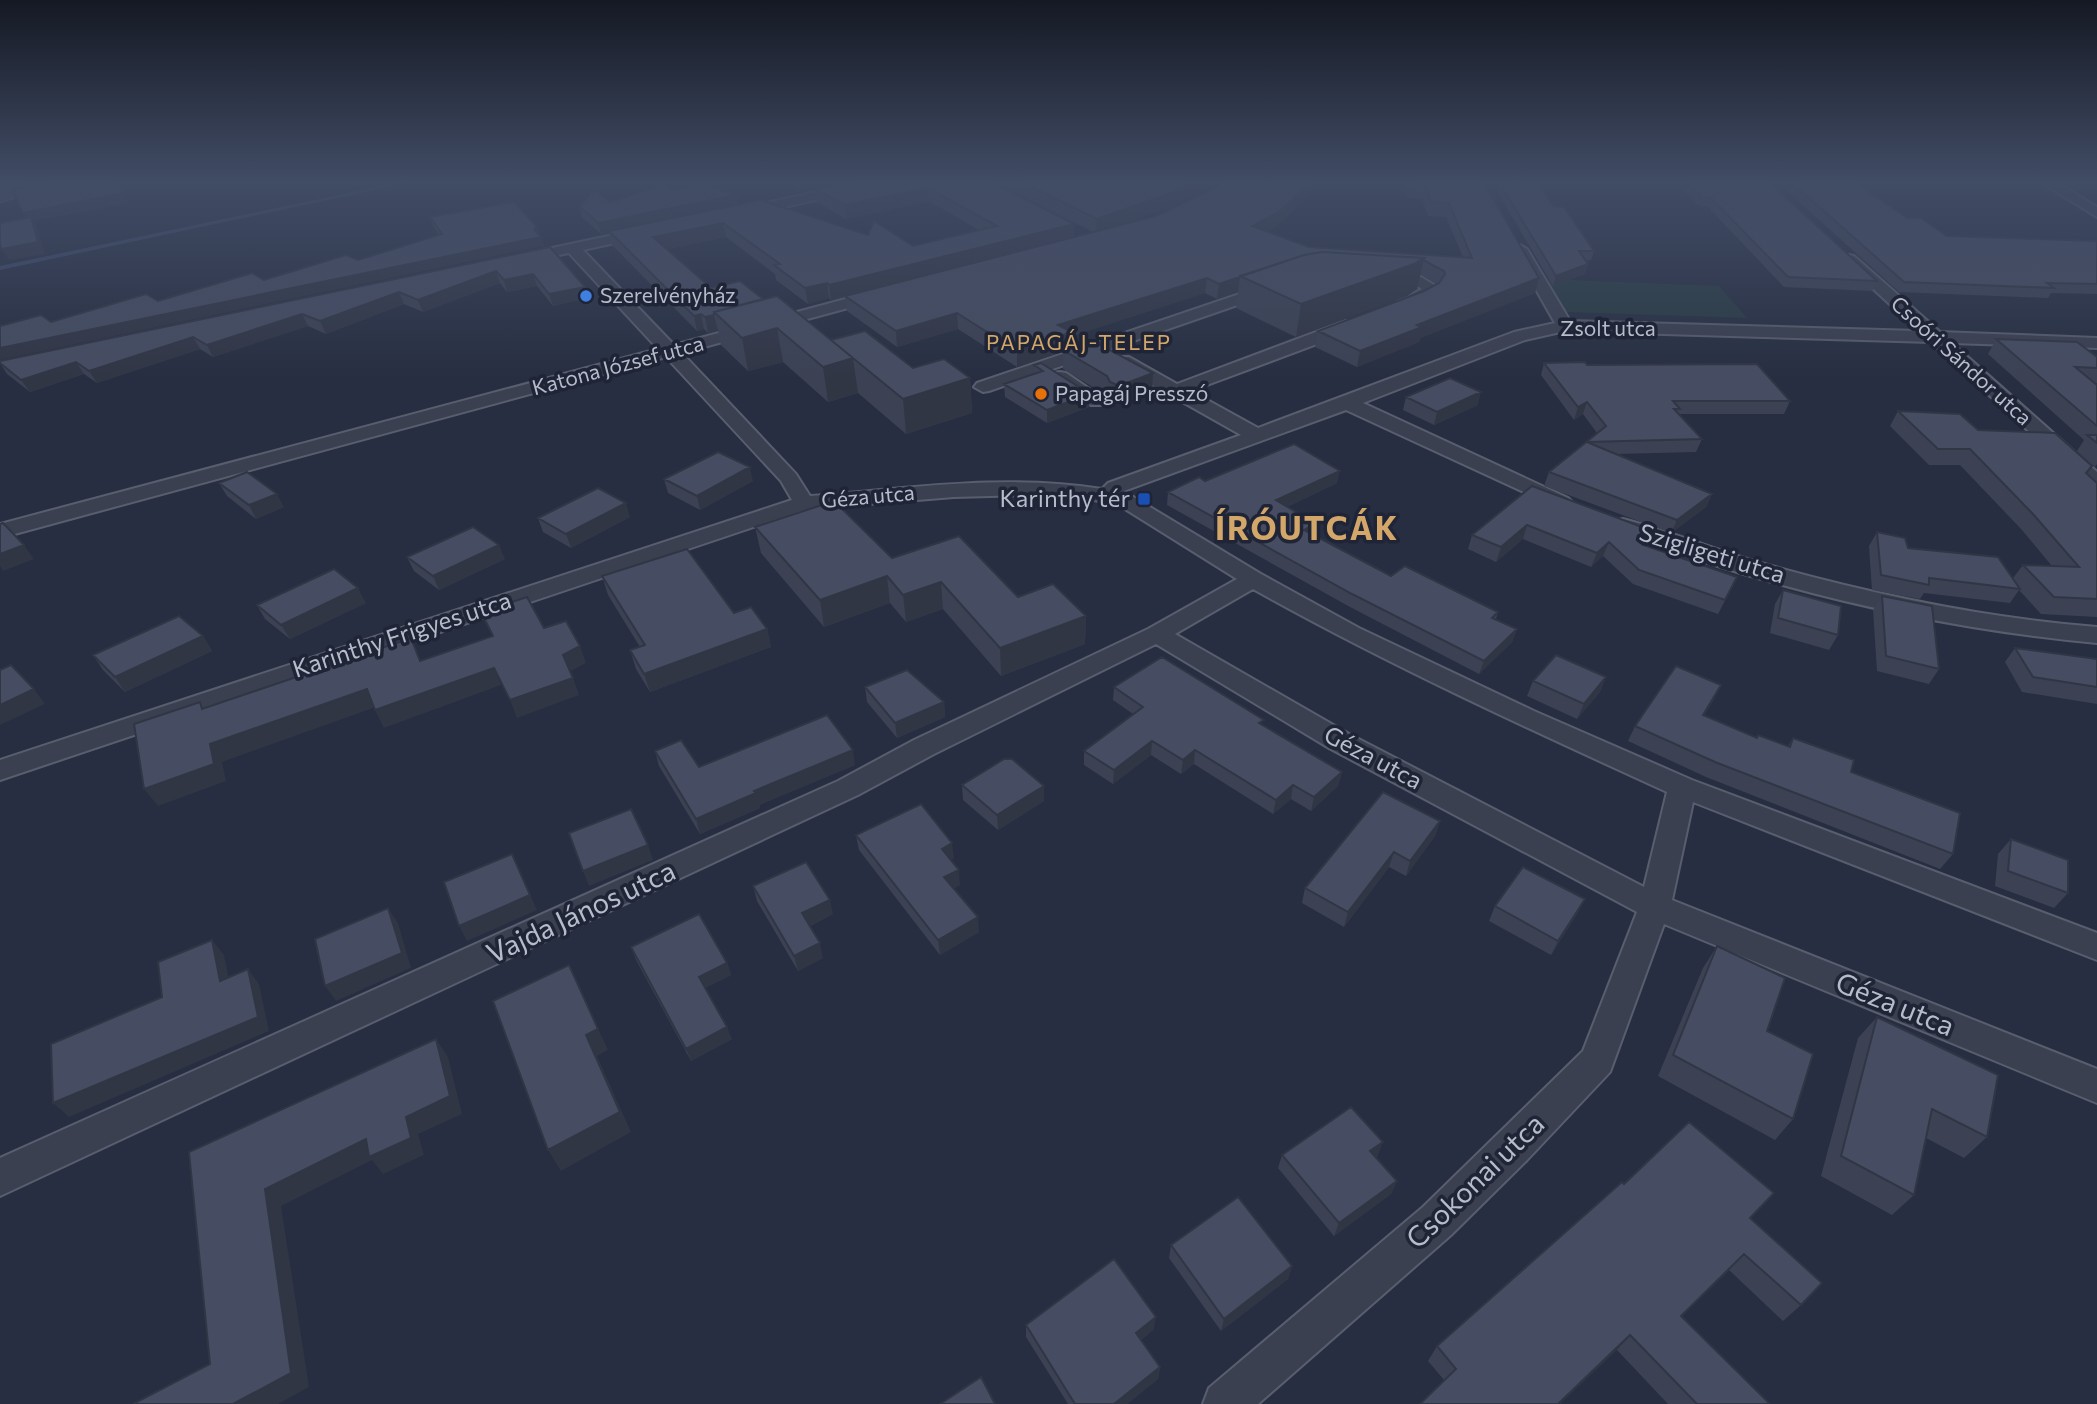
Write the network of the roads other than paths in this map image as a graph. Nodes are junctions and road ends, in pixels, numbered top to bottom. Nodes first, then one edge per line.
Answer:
1 (1835, 246) edge
2 (580, 247) edge
3 (1519, 247) edge
4 (573, 248) junction
5 (505, 262) edge
6 (1369, 279) edge
7 (1283, 284) edge
8 (894, 291) edge
9 (1389, 310) edge
10 (1364, 320) edge
11 (1565, 327) junction
12 (1936, 339) junction
13 (2097, 343) edge
14 (1099, 347) junction
15 (670, 352) junction
16 (1044, 367) junction
17 (983, 387) dead end
18 (1177, 390) junction
19 (1098, 401) dead end
20 (1347, 403) junction
21 (1256, 435) junction
22 (2097, 483) edge
23 (1108, 495) junction
24 (804, 503) junction
25 (1577, 508) edge
26 (1599, 517) edge
27 (0, 531) edge
28 (1253, 579) junction
29 (1157, 634) junction
30 (2097, 635) edge
31 (0, 769) edge
32 (1682, 787) junction
33 (1655, 907) junction
34 (2097, 947) edge
35 (2097, 1086) edge
36 (0, 1177) edge
37 (1225, 1404) edge

1 - 12 street, Csoóri Sándor utca
2 - 4 street
3 - 11 street
4 - 5 street
4 - 15 street, Géza utca
6 - 9 street
7 - 14 street
8 - 15 street, Katona József utca
10 - 18 street
11 - 12 street, Zsolt utca
11 - 20 street, Zsolt utca
12 - 13 street, Zsolt utca
12 - 22 street, Csoóri Sándor utca
14 - 16 street
14 - 18 street
15 - 24 street, Géza utca
15 - 27 street, Katona József utca
16 - 17 street
16 - 19 street
18 - 21 street
20 - 21 street, Zsolt utca
20 - 25 street
21 - 23 street, Zsolt utca
23 - 24 street, Géza utca
23 - 28 street, Géza utca
24 - 31 street, Karinthy Frigyes utca
26 - 30 street, Szigligeti utca
28 - 29 street
28 - 32 street, Géza utca
29 - 33 street, Géza utca
29 - 36 street, Vajda János utca
32 - 33 street
32 - 34 street, Géza utca
33 - 35 street, Géza utca
33 - 37 street, Csokonai utca

